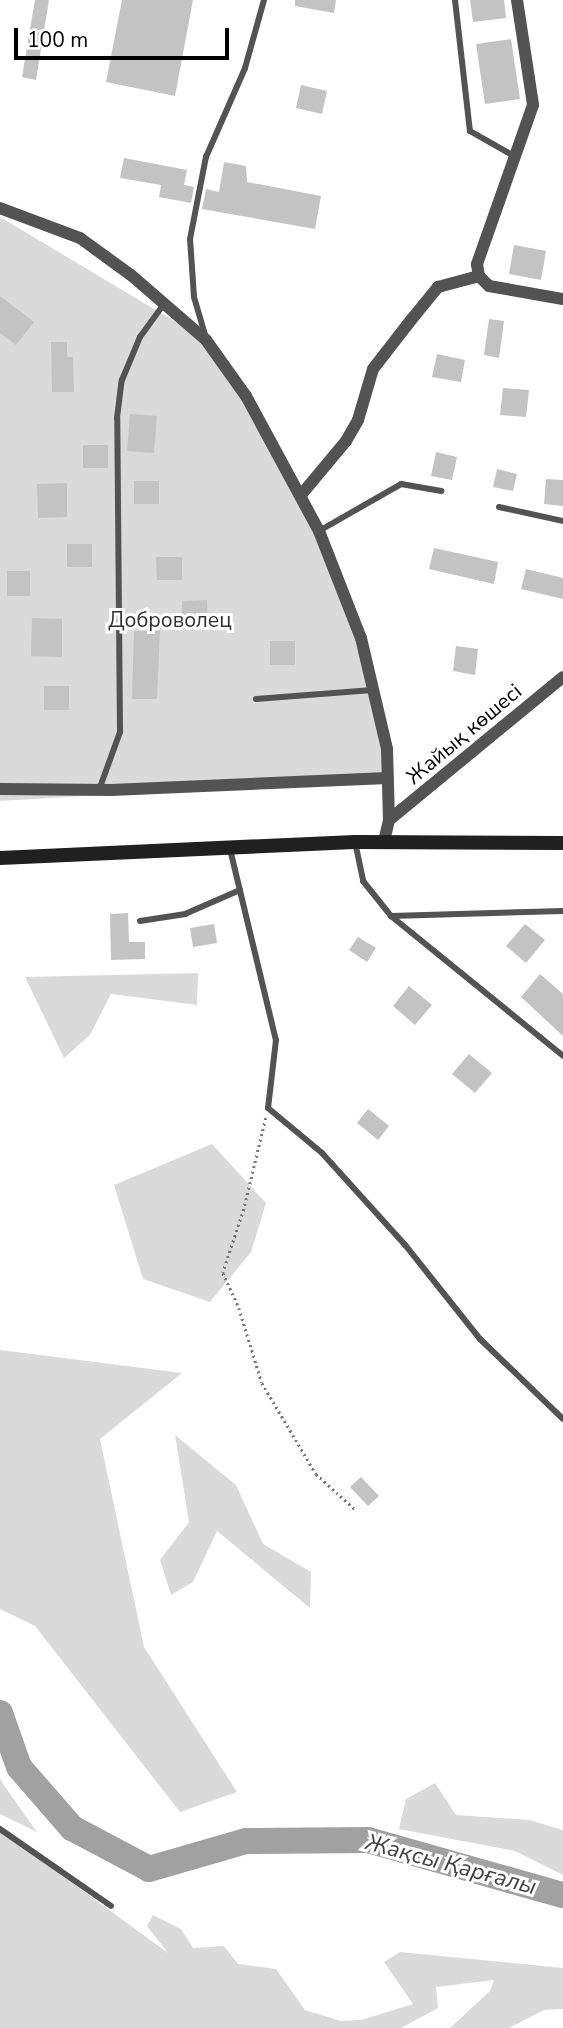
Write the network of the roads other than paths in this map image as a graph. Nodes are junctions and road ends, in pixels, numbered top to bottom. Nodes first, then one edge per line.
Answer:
1 (264, 0) edge
2 (456, 0) edge
3 (517, 0) edge
4 (512, 155) junction
5 (0, 208) edge
6 (479, 276) junction
7 (563, 299) edge
8 (164, 304) junction
9 (206, 340) junction
10 (441, 491) dead end
11 (301, 495) junction
12 (499, 507) dead end
13 (563, 521) edge
14 (319, 531) junction
15 (563, 677) edge
16 (373, 690) junction
17 (256, 699) dead end
18 (388, 778) junction
19 (0, 789) edge
20 (99, 790) junction
21 (389, 820) junction
22 (355, 842) junction
23 (384, 842) junction
24 (563, 843) edge
25 (230, 847) junction
26 (0, 858) edge
27 (240, 890) junction
28 (563, 911) edge
29 (391, 916) junction
30 (140, 921) dead end
31 (563, 1056) edge
32 (563, 1419) edge
33 (0, 1829) edge
34 (111, 1906) dead end

1 - 9 lane
2 - 4 lane
3 - 4 street
4 - 6 street
5 - 8 street
6 - 7 street
6 - 11 street
8 - 9 street
8 - 20 lane
9 - 11 street
10 - 14 lane
11 - 14 street
12 - 13 lane
14 - 16 street
15 - 21 street, Жайық көшесі
16 - 17 lane
16 - 18 street
18 - 20 street
18 - 21 street
19 - 20 street
21 - 23 street
22 - 23 main road
22 - 25 main road
22 - 29 lane
23 - 24 main road
25 - 26 main road
25 - 27 lane
27 - 30 lane
27 - 32 lane
28 - 29 lane
29 - 31 lane
33 - 34 lane

